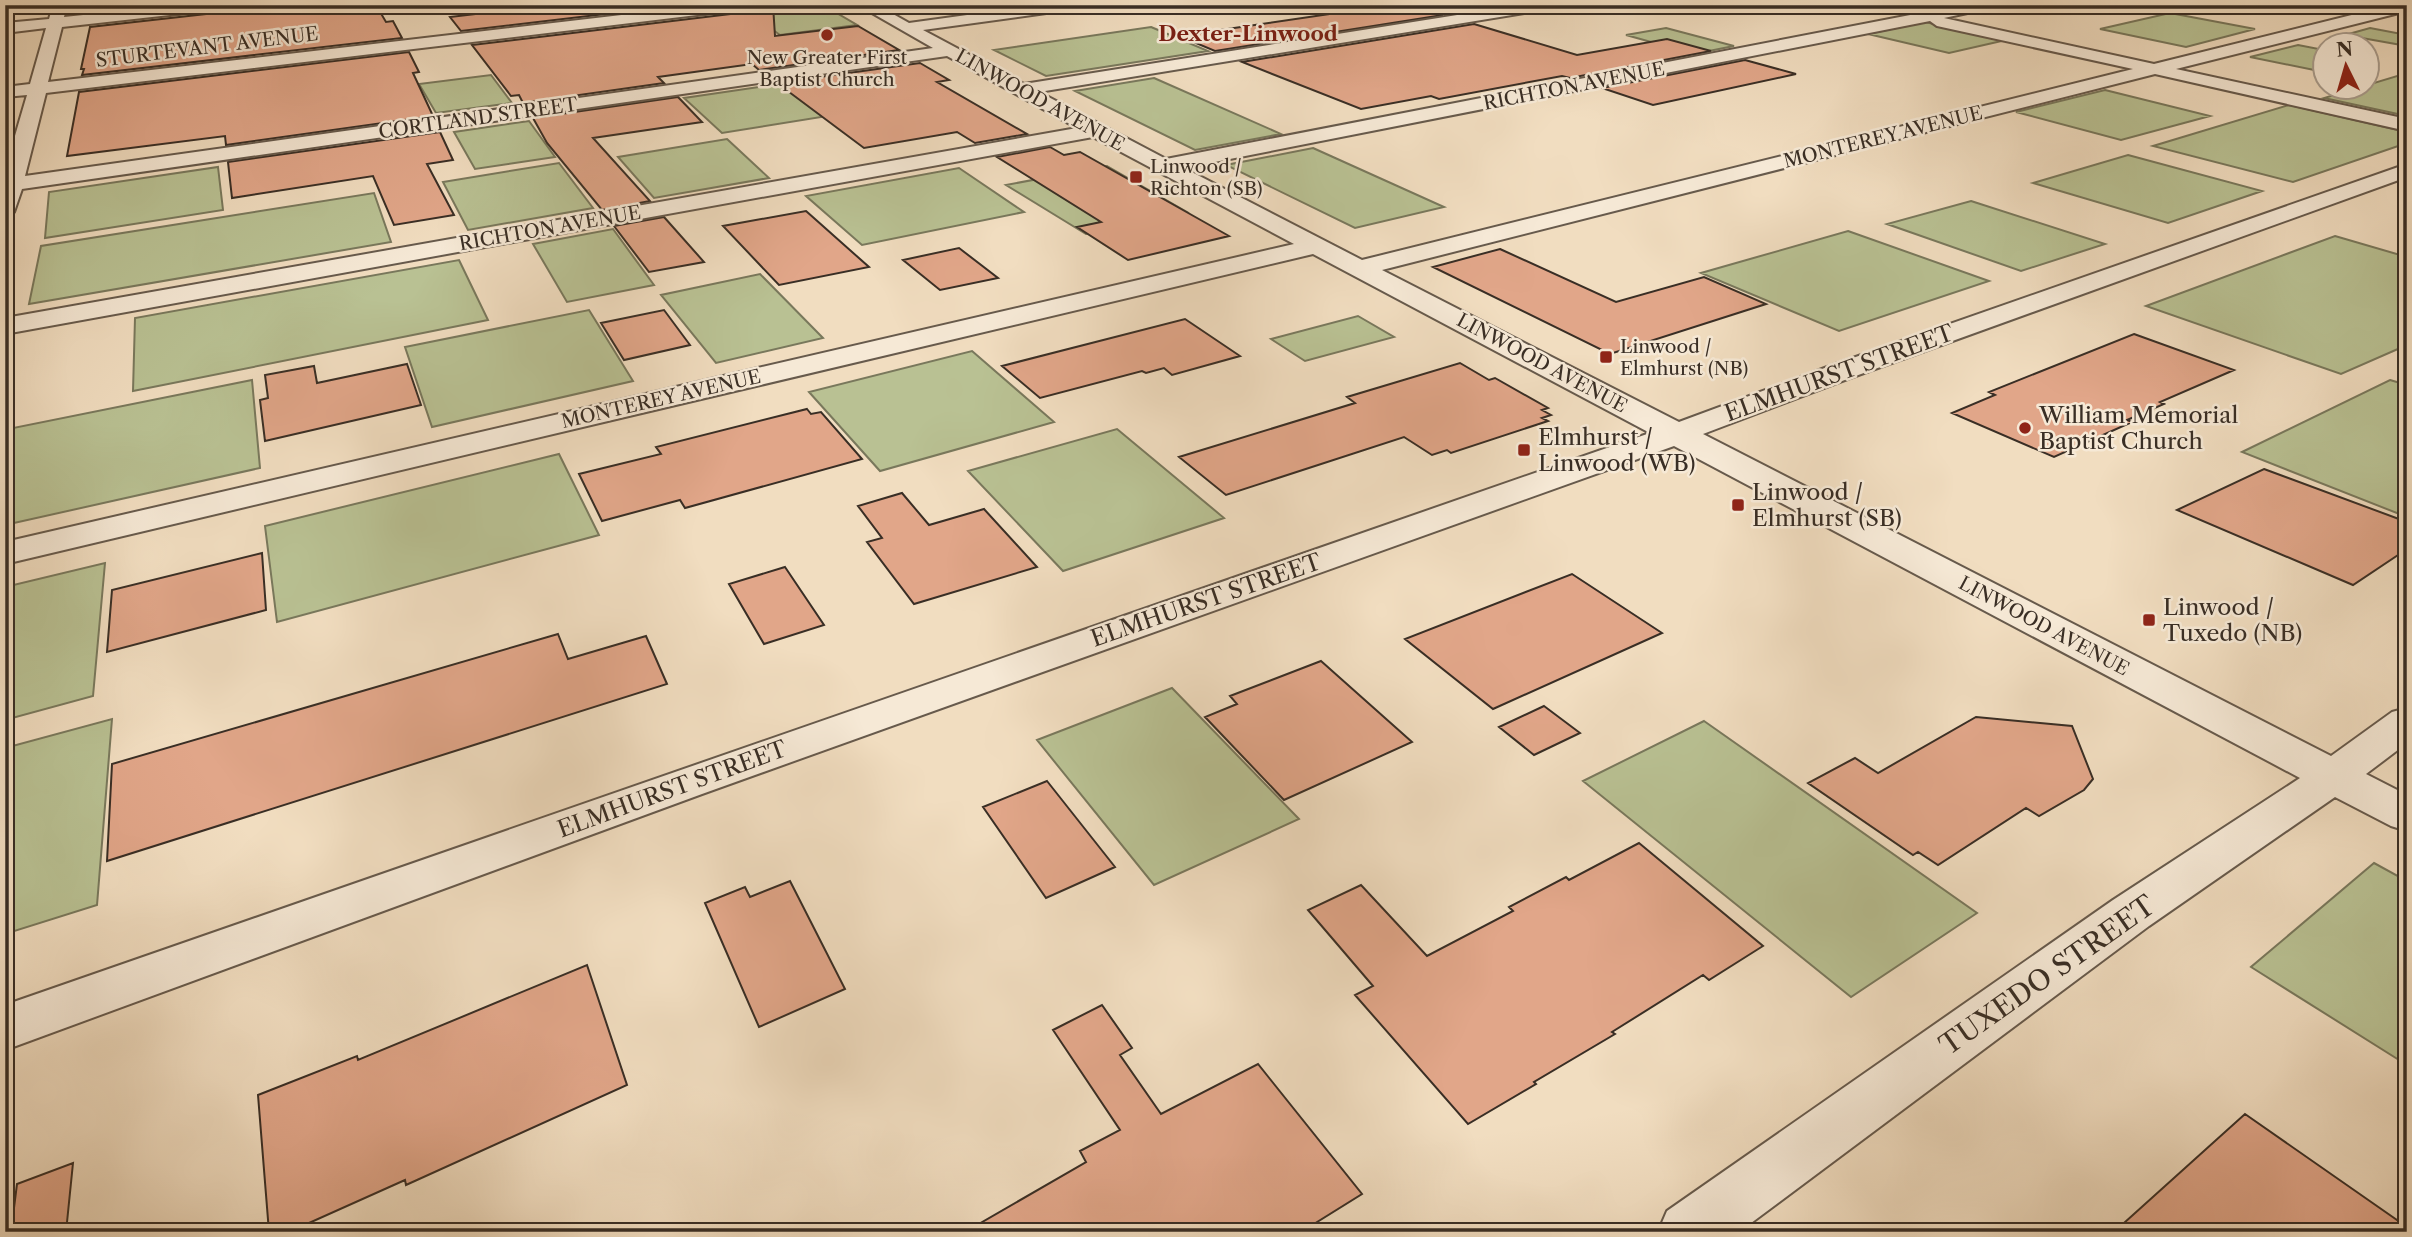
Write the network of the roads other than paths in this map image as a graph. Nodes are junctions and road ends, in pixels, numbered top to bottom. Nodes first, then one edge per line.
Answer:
1 (224, 5) edge
2 (747, 5) edge
3 (865, 5) edge
4 (1075, 5) edge
5 (1549, 5) edge
6 (1986, 5) edge
7 (2407, 6) edge
8 (1878, 8) dead end
9 (58, 14) edge
10 (1923, 18) junction
11 (5, 28) edge
12 (905, 28) junction
13 (950, 51) junction
14 (2156, 69) junction
15 (39, 88) junction
16 (1021, 90) junction
17 (5, 92) edge
18 (2407, 125) edge
19 (1096, 131) junction
20 (1163, 166) junction
21 (2407, 170) edge
22 (9, 185) edge
23 (5, 209) edge
24 (1316, 246) junction
25 (1359, 268) junction
26 (5, 326) edge
27 (1677, 434) junction
28 (5, 553) edge
29 (2407, 722) edge
30 (2334, 777) junction
31 (2407, 815) edge
32 (5, 1028) edge
33 (1689, 1232) edge

1 - 9 street
2 - 15 street, STURTEVANT AVENUE
3 - 12 street, LINWOOD AVENUE
4 - 12 street
5 - 16 street
6 - 10 street, RICHTON AVENUE
7 - 14 street, MONTEREY AVENUE
8 - 10 street
9 - 11 street
9 - 15 street
10 - 14 street
10 - 20 street, RICHTON AVENUE
12 - 13 street, LINWOOD AVENUE
13 - 16 street, LINWOOD AVENUE
13 - 22 street, CORTLAND STREET
14 - 18 street
14 - 25 street, MONTEREY AVENUE
15 - 17 street, STURTEVANT AVENUE
15 - 22 street
16 - 19 street, LINWOOD AVENUE
19 - 20 street, LINWOOD AVENUE
19 - 26 street, RICHTON AVENUE
20 - 24 street, LINWOOD AVENUE
21 - 27 street, ELMHURST STREET
22 - 23 street
24 - 25 street, LINWOOD AVENUE
24 - 28 street, MONTEREY AVENUE
25 - 27 street, LINWOOD AVENUE
27 - 30 street, LINWOOD AVENUE
27 - 32 street, ELMHURST STREET
29 - 30 street, TUXEDO STREET
30 - 31 street, LINWOOD AVENUE
30 - 33 street, TUXEDO STREET

